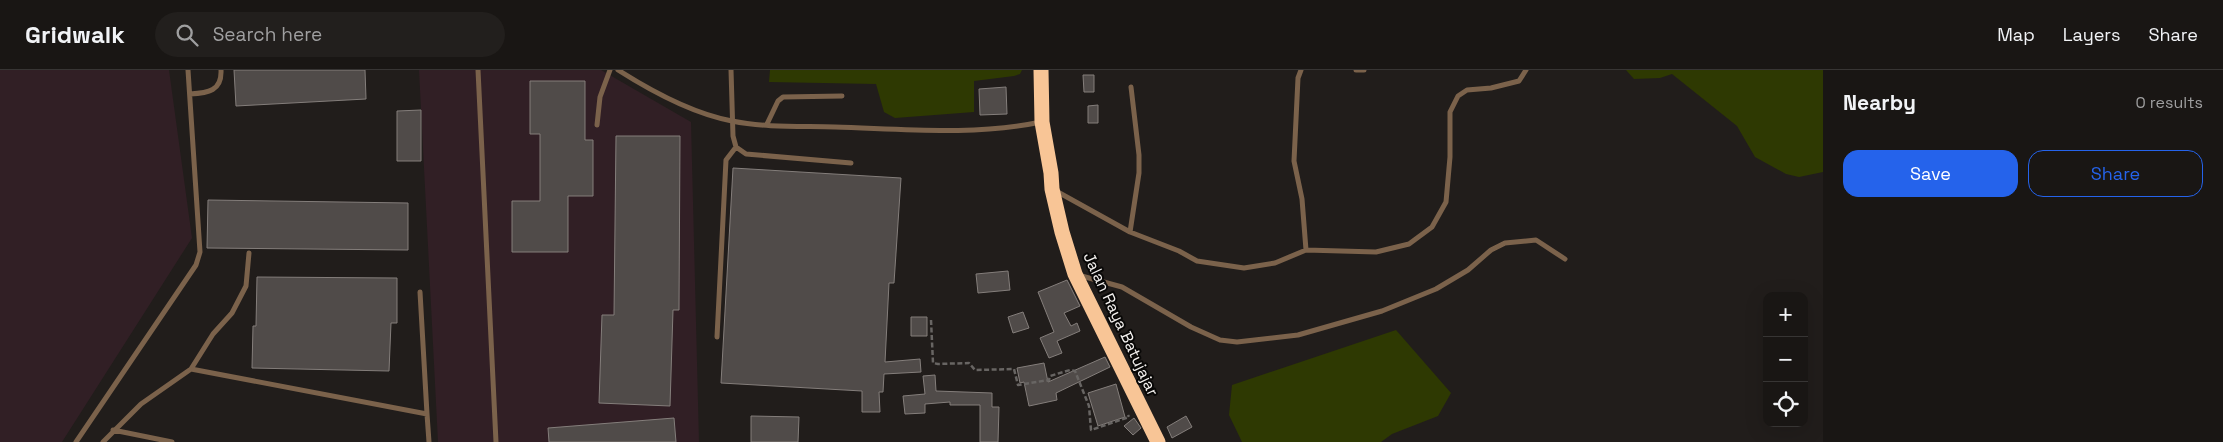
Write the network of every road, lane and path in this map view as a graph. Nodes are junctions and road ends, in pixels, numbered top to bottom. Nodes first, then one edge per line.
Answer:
1 (188, 70) edge
2 (221, 70) edge
3 (478, 70) edge
4 (610, 70) edge
5 (618, 70) edge
6 (730, 70) edge
7 (1041, 70) edge
8 (1301, 70) edge
9 (1356, 70) edge
10 (1364, 70) edge
11 (1526, 70) edge
12 (1131, 87) dead end
13 (190, 94) junction
14 (842, 96) dead end
15 (732, 121) junction
16 (1042, 122) junction
17 (767, 124) junction
18 (597, 125) dead end
19 (736, 147) junction
20 (851, 163) dead end
21 (1052, 189) junction
22 (1130, 232) junction
23 (1306, 250) junction
24 (249, 253) dead end
25 (1565, 260) dead end
26 (1075, 274) junction
27 (420, 292) dead end
28 (930, 320) dead end
29 (717, 337) dead end
30 (191, 369) junction
31 (427, 414) junction
32 (1129, 417) dead end
33 (113, 430) junction
34 (76, 442) edge
35 (103, 442) edge
36 (172, 442) edge
37 (429, 442) edge
38 (496, 442) edge
39 (1158, 442) edge

1 - 13 lane
2 - 13 lane
3 - 38 lane
4 - 18 lane
5 - 15 lane
6 - 15 lane
7 - 16 highway, Jalan Raya Batujajar
8 - 23 lane
9 - 10 lane
11 - 23 lane
12 - 22 lane
13 - 34 lane
14 - 17 lane
15 - 17 lane
15 - 19 lane
16 - 17 lane
16 - 21 highway, Jalan Raya Batujajar
19 - 20 lane
19 - 29 lane
21 - 22 lane
21 - 26 highway, Jalan Raya Batujajar
22 - 23 lane
24 - 30 lane
25 - 26 lane
26 - 39 highway, Jalan Raya Batujajar
27 - 31 lane
28 - 32 path
30 - 31 lane
30 - 33 lane
31 - 37 lane
33 - 35 lane
33 - 36 lane

